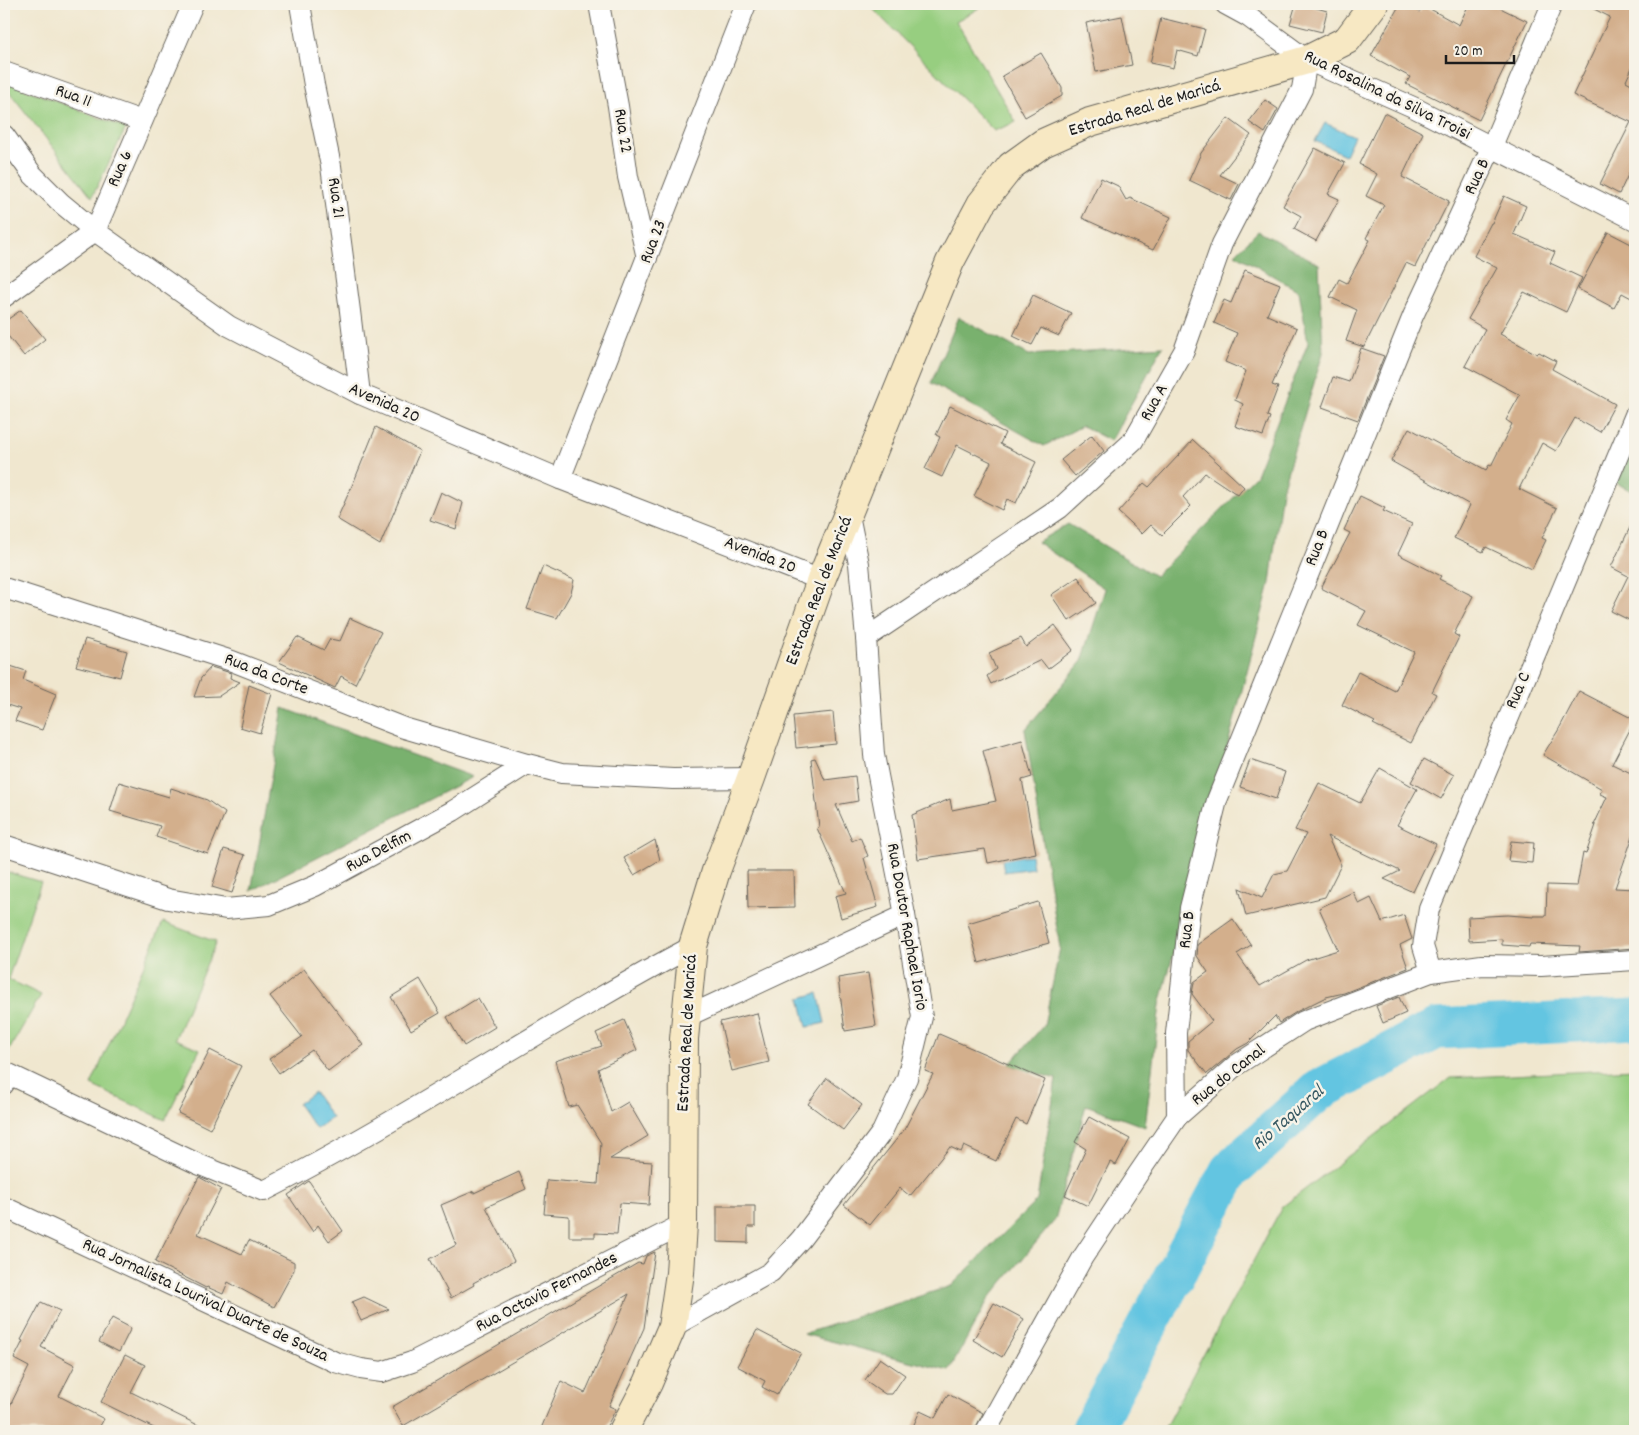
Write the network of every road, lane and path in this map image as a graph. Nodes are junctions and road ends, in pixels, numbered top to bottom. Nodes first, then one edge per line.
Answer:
1 (193, 4) edge
2 (300, 4) edge
3 (599, 4) edge
4 (746, 4) edge
5 (1225, 4) edge
6 (1374, 4) edge
7 (1552, 4) edge
8 (1245, 10) edge
9 (1307, 60) junction
10 (4, 72) edge
11 (142, 121) junction
12 (4, 135) edge
13 (1492, 146) junction
14 (1635, 220) edge
15 (95, 231) junction
16 (647, 258) junction
17 (4, 297) edge
18 (360, 394) junction
19 (1635, 415) edge
20 (560, 479) junction
21 (849, 515) junction
22 (821, 580) junction
23 (4, 588) edge
24 (866, 638) junction
25 (527, 764) junction
26 (751, 778) junction
27 (4, 845) edge
28 (905, 915) junction
29 (693, 946) junction
30 (1635, 960) edge
31 (1431, 972) junction
32 (686, 1017) junction
33 (6, 1079) edge
34 (1177, 1118) junction
35 (4, 1207) edge
36 (683, 1224) junction
37 (672, 1326) junction
38 (412, 1362) joint
39 (623, 1431) edge
40 (986, 1431) edge

1 - 11 street, Rua 6
2 - 18 street, Rua 21
3 - 16 street, Rua 22
4 - 16 street, Rua 23
5 - 8 street, Rua Rosalina da Silva Troisi
6 - 9 main road, Estrada Real de Maricá
7 - 13 street, Rua B
8 - 9 street, Rua Rosalina da Silva Troisi
9 - 13 street, Rua Rosalina da Silva Troisi
9 - 21 main road, Estrada Real de Maricá
9 - 24 street, Rua A
10 - 11 street, Rua 11
11 - 15 street, Rua 6
12 - 15 street, Avenida 20
13 - 14 street, Rua Rosalina da Silva Troisi
13 - 34 street, Rua B
15 - 17 street
15 - 18 street, Avenida 20
16 - 20 street, Rua 23
18 - 20 street, Avenida 20
19 - 31 street, Rua C
20 - 22 street, Avenida 20
21 - 22 main road, Estrada Real de Maricá
21 - 24 street, Rua Doutor Raphael Iorio
22 - 26 main road, Estrada Real de Maricá
23 - 25 street, Rua da Corte
24 - 28 street, Rua Doutor Raphael Iorio
25 - 26 street
25 - 27 street, Rua Delfim
26 - 29 main road, Estrada Real de Maricá
28 - 32 street
28 - 37 street, Rua Doutor Raphael Iorio
29 - 32 main road, Estrada Real de Maricá
29 - 33 street
30 - 31 street, Rua do Canal
31 - 34 street, Rua do Canal
32 - 36 main road, Estrada Real de Maricá
34 - 40 street, Rua do Canal
35 - 38 street, Rua Jornalista Lourival Duarte de Souza
36 - 37 main road, Estrada Real de Maricá
36 - 38 street, Rua Octavio Fernandes
37 - 39 main road, Estrada Real de Maricá

